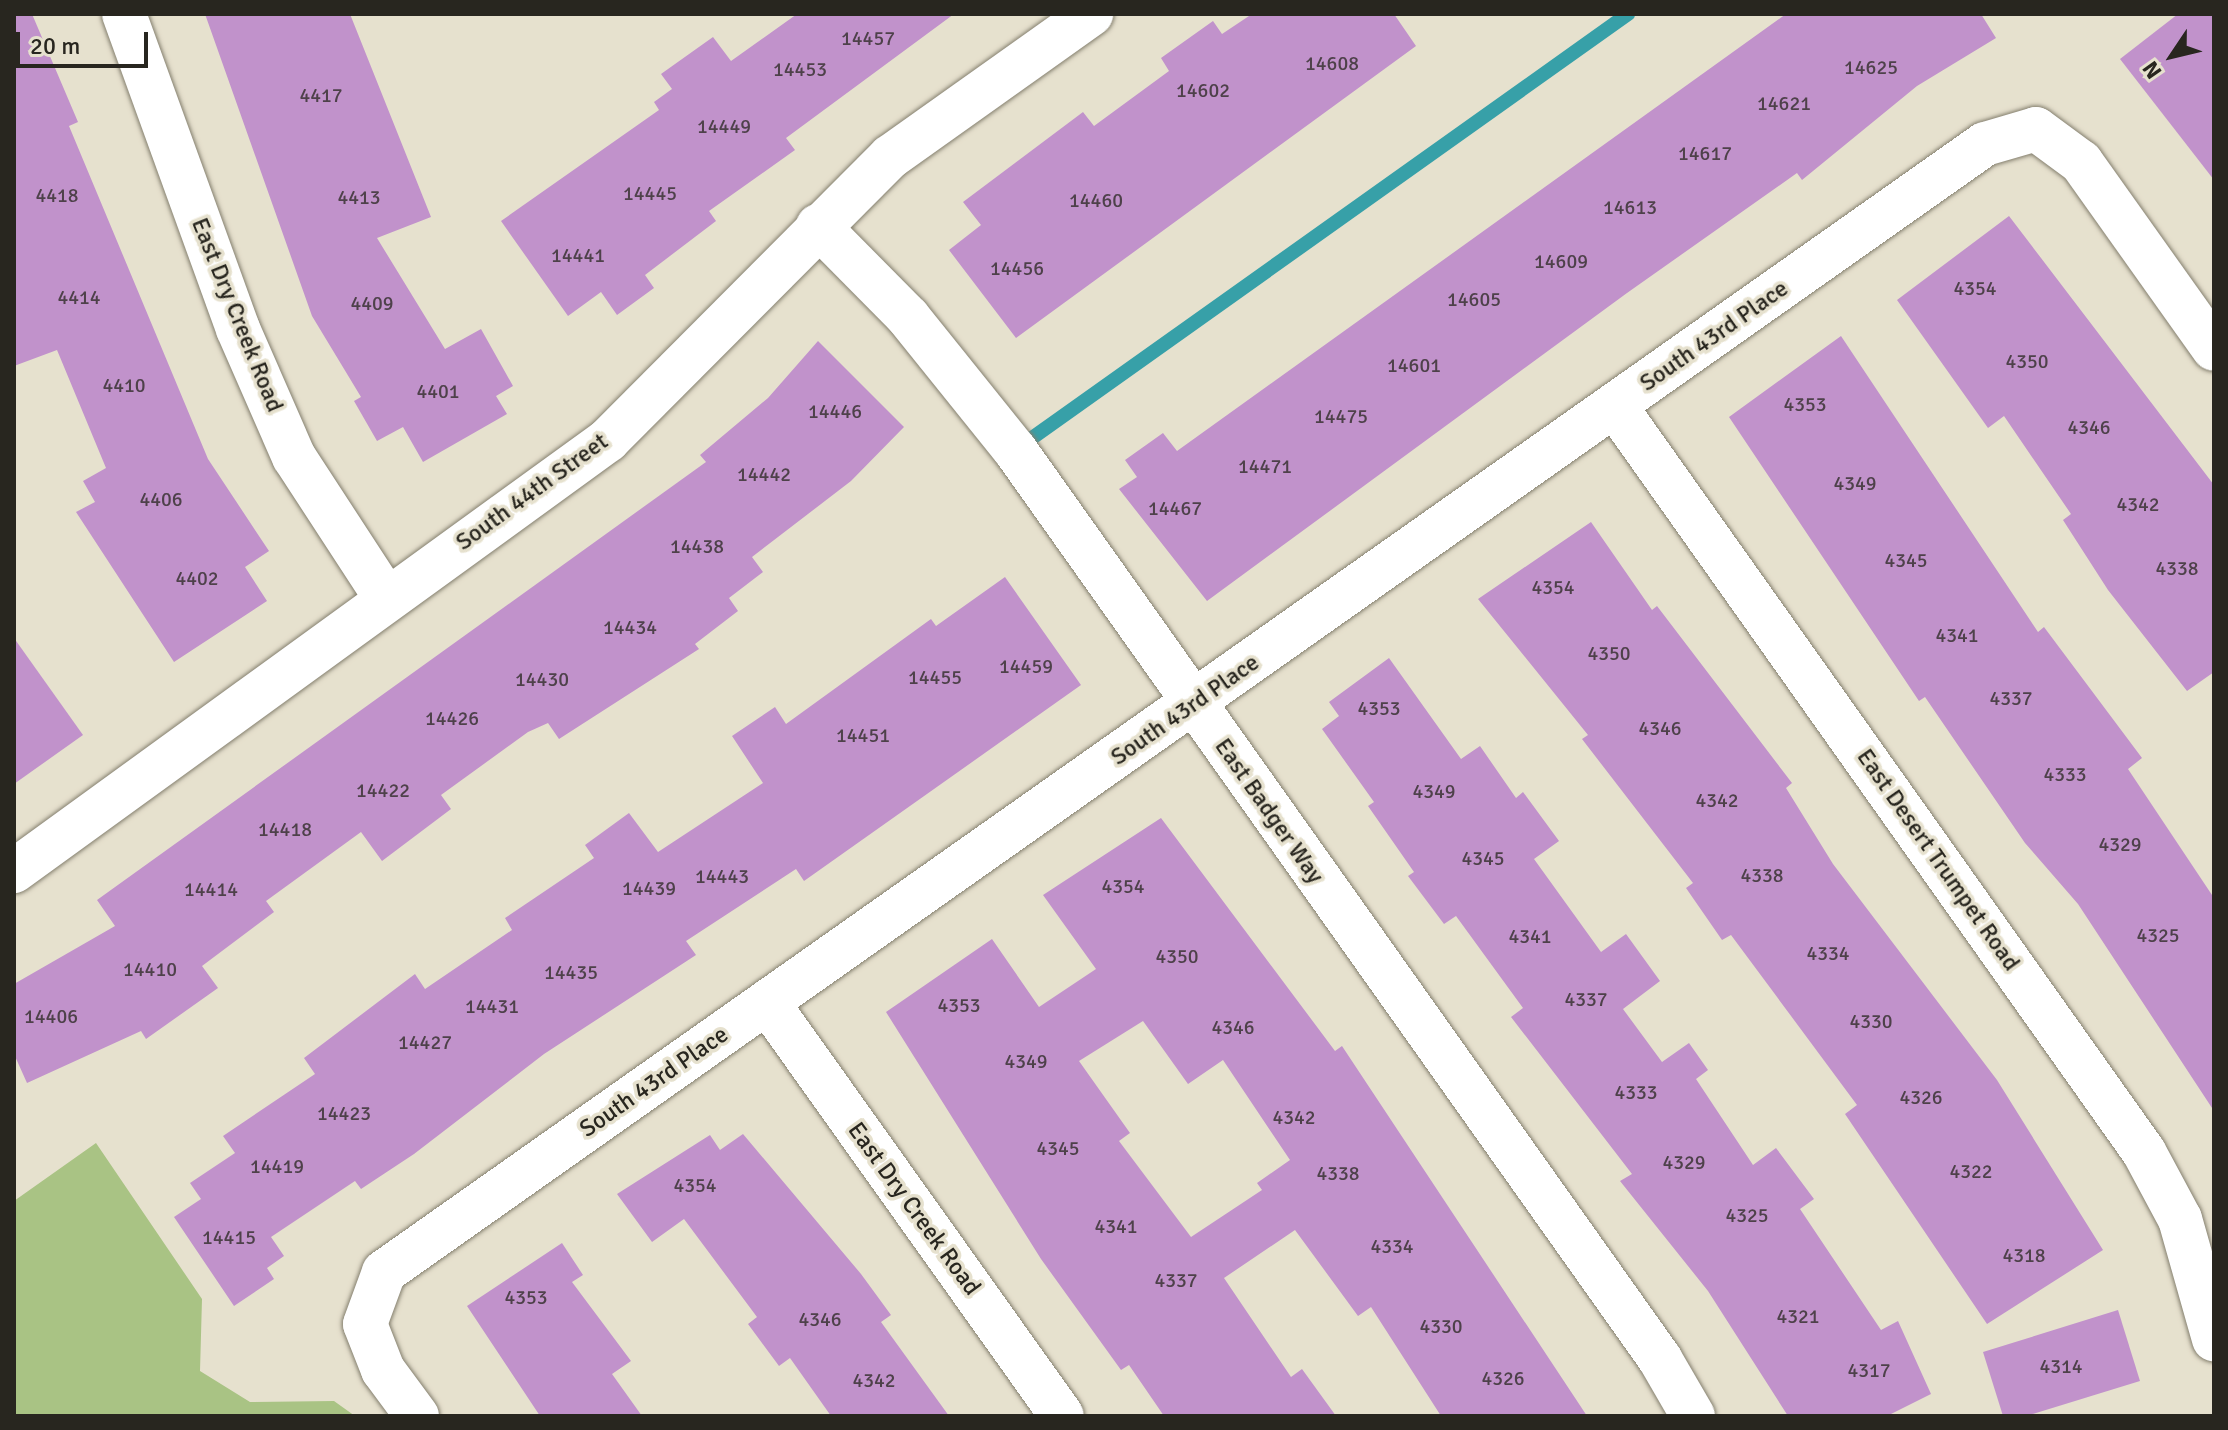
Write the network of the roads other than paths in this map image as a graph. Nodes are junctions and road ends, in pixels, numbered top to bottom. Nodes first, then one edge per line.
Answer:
1 (124, 14) edge
2 (1091, 14) edge
3 (818, 226) junction
4 (2214, 349) edge
5 (1615, 406) junction
6 (386, 598) junction
7 (1194, 704) junction
8 (14, 871) edge
9 (767, 1002) junction
10 (2214, 1339) edge
11 (417, 1416) edge
12 (1062, 1416) edge
13 (1693, 1416) edge

1 - 6 street, East Dry Creek Road
2 - 3 street, South 44th Street
3 - 6 street, South 44th Street
3 - 7 street, East Badger Way
4 - 5 street, South 43rd Place
5 - 7 street, South 43rd Place
5 - 10 street, East Desert Trumpet Road
6 - 8 street, South 44th Street
7 - 9 street, South 43rd Place
7 - 13 street, East Badger Way
9 - 11 street, South 43rd Place
9 - 12 street, East Dry Creek Road

